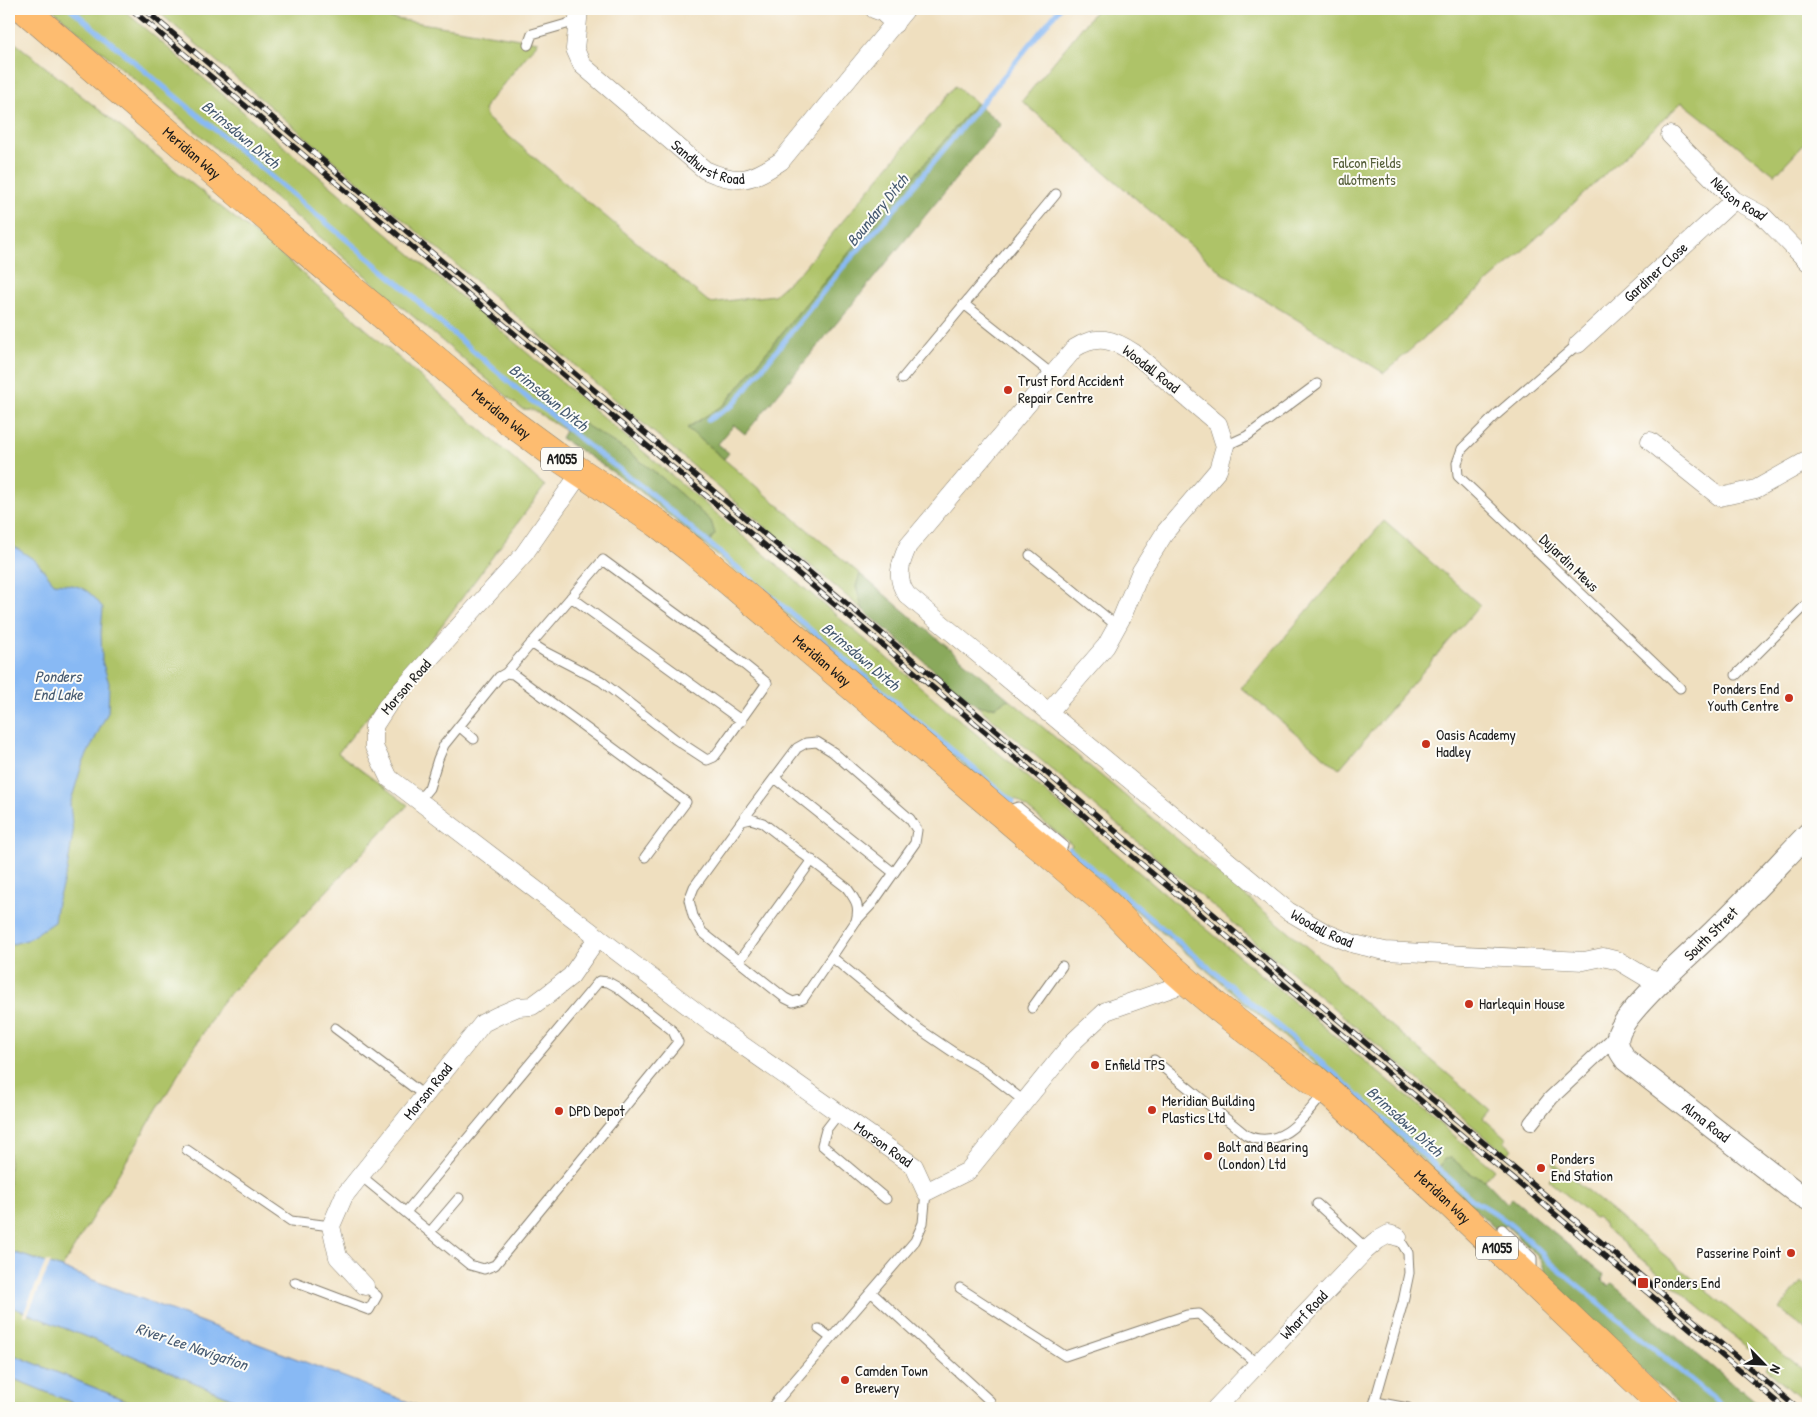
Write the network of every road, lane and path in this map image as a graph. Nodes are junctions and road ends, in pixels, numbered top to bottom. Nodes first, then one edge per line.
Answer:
1 (24, 9) edge
2 (874, 9) edge
3 (906, 9) edge
4 (578, 15) edge
5 (894, 24) junction
6 (528, 44) dead end
7 (1670, 135) dead end
8 (1056, 194) dead end
9 (1734, 200) junction
10 (1808, 262) edge
11 (964, 304) junction
12 (1578, 344) joint
13 (1053, 375) junction
14 (902, 379) dead end
15 (1317, 384) dead end
16 (1650, 441) dead end
17 (1225, 446) junction
18 (1808, 460) edge
19 (581, 472) junction
20 (1030, 555) dead end
21 (571, 597) junction
22 (1808, 603) edge
23 (1117, 626) junction
24 (531, 643) junction
25 (506, 673) junction
26 (1736, 675) dead end
27 (1680, 688) dead end
28 (1048, 713) junction
29 (742, 721) junction
30 (459, 726) junction
31 (474, 739) dead end
32 (775, 778) junction
33 (419, 800) junction
34 (742, 821) junction
35 (1808, 834) edge
36 (644, 857) dead end
37 (812, 860) junction
38 (894, 873) junction
39 (1105, 902) junction
40 (856, 921) junction
41 (598, 937) junction
42 (833, 958) junction
43 (739, 961) junction
44 (1062, 966) dead end
45 (1189, 982) junction
46 (1661, 982) junction
47 (1032, 1008) dead end
48 (335, 1028) dead end
49 (1618, 1035) junction
50 (1154, 1060) dead end
51 (1326, 1090) junction
52 (425, 1096) junction
53 (1025, 1102) junction
54 (839, 1113) junction
55 (1531, 1123) dead end
56 (187, 1150) dead end
57 (361, 1176) junction
58 (926, 1192) junction
59 (459, 1198) dead end
60 (886, 1199) dead end
61 (1808, 1199) edge
62 (1317, 1204) dead end
63 (406, 1212) junction
64 (331, 1226) junction
65 (1502, 1229) dead end
66 (430, 1232) junction
67 (1398, 1238) joint
68 (1367, 1249) junction
69 (1525, 1274) junction
70 (295, 1282) dead end
71 (364, 1286) joint
72 (960, 1288) dead end
73 (871, 1292) junction
74 (819, 1329) dead end
75 (831, 1338) junction
76 (1257, 1364) junction
77 (990, 1401) dead end
78 (1375, 1405) edge
79 (771, 1408) edge
80 (1216, 1408) edge
81 (1408, 1408) edge
82 (1665, 1408) edge

1 - 19 main road, Meridian Way / A1055
2 - 5 street
3 - 5 street, Sandhurst Road
4 - 5 street, Sandhurst Road
4 - 6 lane
7 - 9 street, Nelson Road
8 - 11 lane
9 - 10 street, Nelson Road
9 - 12 street, Gardiner Close
11 - 13 lane
11 - 14 lane
12 - 27 lane, Dujardin Mews
13 - 17 street, Woodall Road
13 - 28 street, Woodall Road
15 - 17 lane
16 - 18 street
17 - 23 street
19 - 33 street, Morson Road
19 - 39 main road, Meridian Way / A1055
20 - 23 lane
21 - 24 lane
21 - 29 lane
21 - 29 lane
22 - 26 lane
23 - 28 street
24 - 25 lane
24 - 29 lane
25 - 30 lane
25 - 36 lane
28 - 46 street, Woodall Road
30 - 31 lane
30 - 33 lane
32 - 34 lane
32 - 38 lane
32 - 38 lane
33 - 41 street, Morson Road
34 - 37 lane
34 - 43 lane
35 - 46 street, South Street
37 - 40 lane
37 - 43 lane
38 - 40 lane
39 - 45 main road, Meridian Way / A1055
39 - 51 main road, Meridian Way / A1055
40 - 42 lane
41 - 52 street, Morson Road
41 - 54 street, Morson Road
42 - 43 lane
42 - 53 lane
44 - 47 lane
45 - 51 main road, Meridian Way / A1055
45 - 53 street
46 - 49 street, South Street
48 - 52 lane
49 - 55 street
49 - 61 street, Alma Road
50 - 51 lane
51 - 69 main road, Meridian Way / A1055
52 - 57 street, Morson Road
53 - 58 street
54 - 58 street, Morson Road
54 - 60 lane
56 - 64 lane
57 - 63 lane
57 - 64 street, Morson Road
58 - 73 lane
59 - 66 lane
62 - 68 lane
63 - 66 lane
63 - 66 lane
64 - 71 street
65 - 69 lane
67 - 68 street, Wharf Road
67 - 78 lane
68 - 76 street, Wharf Road
69 - 82 main road, Meridian Way / A1055
70 - 71 lane
72 - 76 lane
73 - 75 lane
73 - 77 lane
74 - 75 lane
75 - 79 lane
76 - 80 street, Wharf Road
78 - 81 lane

